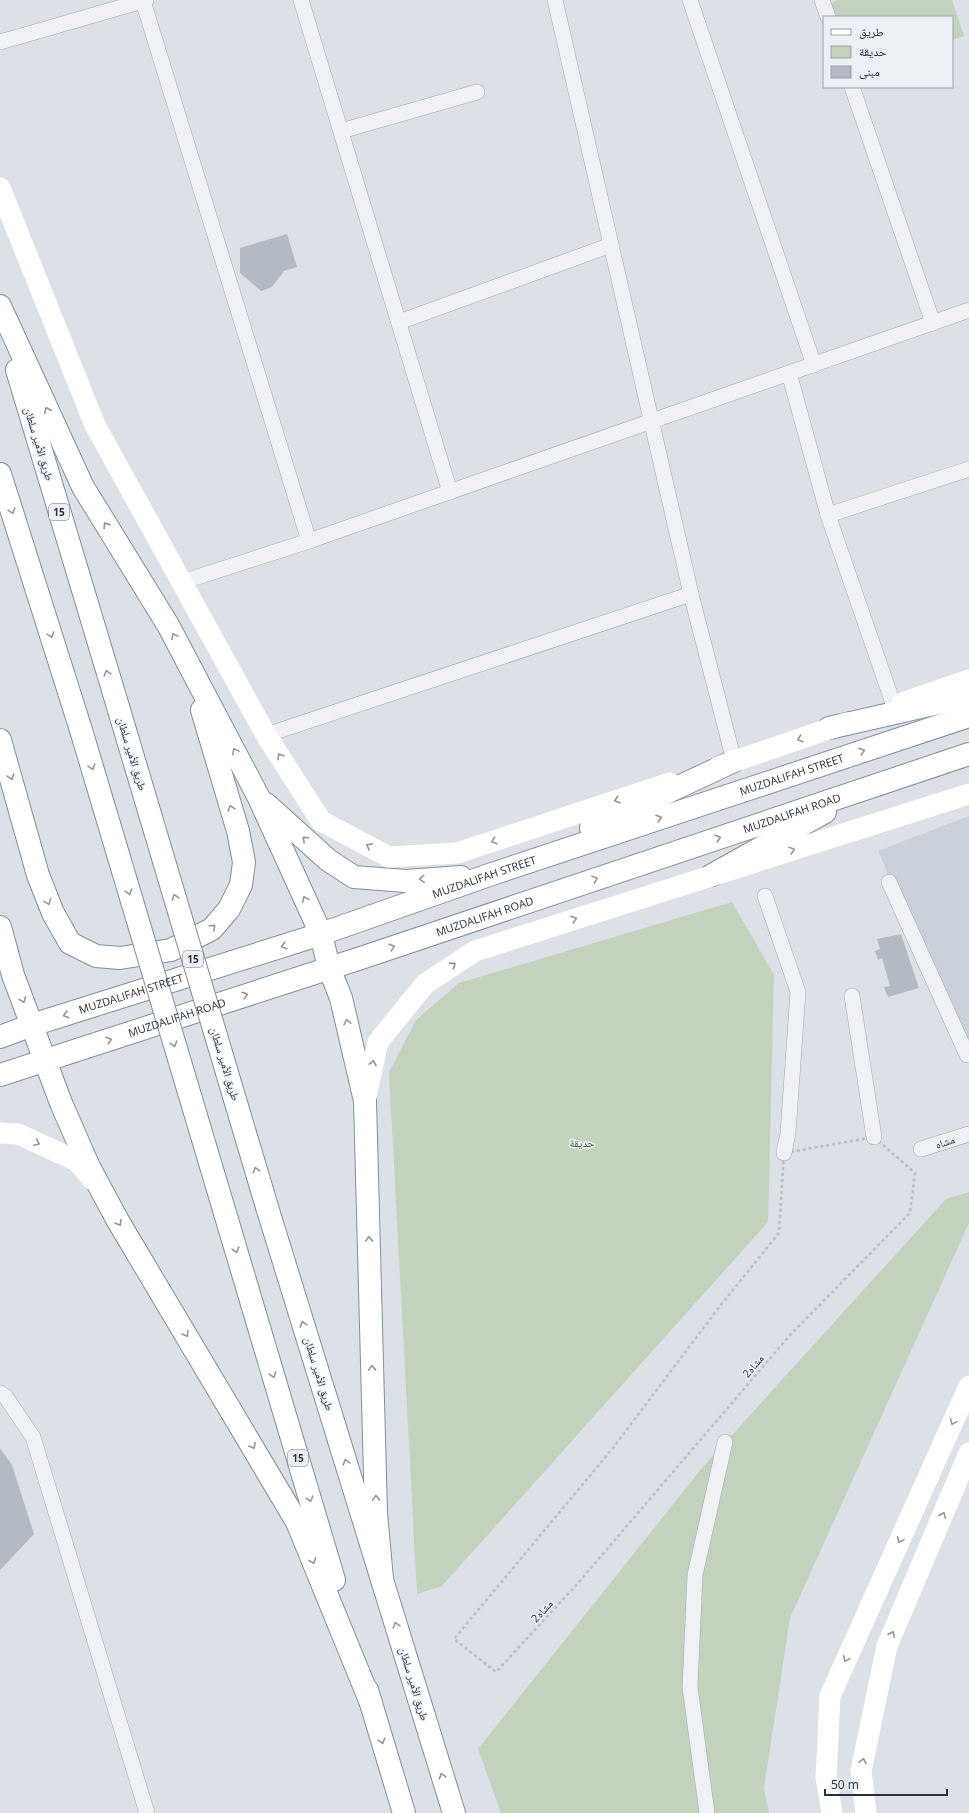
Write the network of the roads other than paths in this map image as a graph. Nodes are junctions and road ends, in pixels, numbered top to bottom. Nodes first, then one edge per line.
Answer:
1 (144, 0) edge
2 (301, 0) edge
3 (555, 0) edge
4 (690, 0) edge
5 (823, 0) edge
6 (828, 16) edge
7 (0, 42) edge
8 (852, 88) edge
9 (477, 92) dead end
10 (340, 131) junction
11 (0, 188) edge
12 (611, 245) junction
13 (0, 306) edge
14 (969, 310) edge
15 (0, 314) edge
16 (399, 322) junction
17 (933, 323) junction
18 (814, 365) junction
19 (789, 373) junction
20 (652, 421) junction
21 (969, 469) edge
22 (0, 474) edge
23 (450, 492) junction
24 (828, 515) junction
25 (309, 541) junction
26 (182, 582) junction
27 (691, 594) junction
28 (187, 662) junction
29 (969, 680) edge
30 (969, 696) edge
31 (894, 706) junction
32 (969, 716) edge
33 (829, 728) junction
34 (266, 735) junction
35 (0, 740) edge
36 (969, 754) edge
37 (969, 758) edge
38 (734, 762) junction
39 (913, 773) junction
40 (870, 787) junction
41 (969, 794) edge
42 (259, 798) junction
43 (489, 875) junction
44 (712, 876) junction
45 (889, 882) dead end
46 (765, 896) dead end
47 (350, 924) junction
48 (0, 927) edge
49 (321, 934) junction
50 (361, 958) junction
51 (329, 968) junction
52 (852, 996) dead end
53 (32, 1026) junction
54 (3, 1036) edge
55 (969, 1055) edge
56 (45, 1061) junction
57 (7, 1073) edge
58 (365, 1101) junction
59 (0, 1133) edge
60 (969, 1134) edge
61 (874, 1137) road end
62 (922, 1149) dead end
63 (784, 1153) road end
64 (101, 1188) junction
65 (969, 1386) edge
66 (0, 1393) edge
67 (725, 1442) dead end
68 (969, 1453) edge
69 (382, 1579) junction
70 (371, 1703) junction
71 (148, 1813) edge
72 (404, 1813) edge
73 (454, 1813) edge
74 (707, 1813) edge
75 (832, 1813) edge
76 (866, 1813) edge

1 - 7 street
1 - 25 street
2 - 10 street
3 - 12 street
4 - 18 street
5 - 6 street
8 - 17 street
9 - 10 street
10 - 16 street
11 - 26 street
12 - 16 street
12 - 20 street
28 -> 13 highway
14 - 17 street
69 -> 15 highway, طريق الأمير سلطان / 15, bridge
16 - 23 street
17 - 18 street
18 - 19 street
19 - 20 street
19 - 24 street
20 - 23 street
20 - 27 street
21 - 24 street
22 -> 70 highway, 15, bridge
23 - 25 street
24 - 31 street
25 - 26 street
26 - 34 street
27 - 34 street
27 - 38 street
35 -> 28 highway
42 -> 28 highway
29 - 31 street
30 - 33 highway
31 - 33 street
43 -> 32 highway, MUZDALIFAH STREET
33 -> 38 street
38 -> 34 street
36 - 39 highway, MUZDALIFAH ROAD
37 - 39 highway
38 - 43 highway
39 - 40 highway, MUZDALIFAH ROAD
40 - 44 highway
50 -> 40 highway, MUZDALIFAH ROAD
44 -> 41 street
43 -> 42 highway
49 -> 42 highway
43 - 47 highway, MUZDALIFAH STREET
58 -> 44 street
45 - 55 street
46 - 63 street
47 - 49 highway, MUZDALIFAH STREET
47 - 50 highway
48 -> 53 highway
49 - 51 highway
49 -> 53 highway, MUZDALIFAH STREET
50 - 51 highway, MUZDALIFAH ROAD
56 -> 51 highway, MUZDALIFAH ROAD
58 -> 51 highway
52 - 61 street
53 - 54 highway, MUZDALIFAH STREET
53 - 56 highway
54 - 57 highway
56 - 57 highway, MUZDALIFAH ROAD
56 - 64 highway
69 -> 58 highway
59 -> 64 street
60 - 62 street, مشاه
64 -> 70 highway
65 -> 75 street
66 - 71 street
67 - 74 street
76 -> 68 street
73 -> 69 highway, طريق الأمير سلطان / 15
70 -> 72 highway, 15

